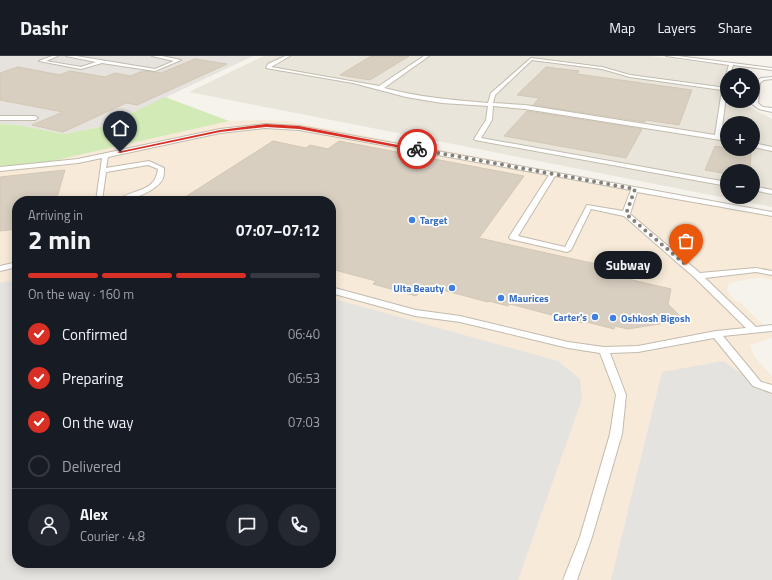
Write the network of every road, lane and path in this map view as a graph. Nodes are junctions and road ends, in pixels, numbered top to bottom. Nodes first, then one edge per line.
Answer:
1 (56, 56) edge
2 (68, 56) edge
3 (154, 56) edge
4 (288, 56) edge
5 (427, 56) edge
6 (668, 56) edge
7 (101, 61) junction
8 (731, 64) junction
9 (730, 68) edge
10 (772, 69) edge
11 (772, 78) edge
12 (380, 88) junction
13 (490, 105) junction
14 (772, 110) edge
15 (0, 118) edge
16 (35, 118) dead end
17 (718, 137) joint
18 (760, 146) edge
19 (772, 149) edge
20 (105, 155) junction
21 (0, 169) edge
22 (103, 171) junction
23 (553, 174) junction
24 (720, 183) edge
25 (635, 189) junction
26 (760, 189) edge
27 (772, 192) edge
28 (100, 196) edge
29 (132, 196) edge
30 (626, 214) junction
31 (772, 214) edge
32 (12, 265) edge
33 (0, 269) edge
34 (772, 273) edge
35 (698, 276) junction
36 (336, 291) edge
37 (772, 328) edge
38 (754, 330) junction
39 (716, 334) junction
40 (604, 350) junction
41 (772, 388) edge
42 (570, 580) edge

1 - 7 lane
2 - 7 lane
3 - 7 lane
4 - 12 lane
5 - 12 lane
6 - 8 lane
8 - 9 lane
8 - 10 lane
11 - 14 lane
12 - 13 lane
13 - 17 lane
13 - 17 lane
13 - 24 lane
15 - 16 lane
18 - 19 lane
20 - 21 lane
20 - 22 lane
20 - 23 lane
22 - 28 lane
22 - 29 lane
23 - 25 lane
23 - 30 lane
25 - 30 lane
25 - 31 lane
26 - 27 lane
30 - 35 lane
32 - 33 lane
34 - 35 lane
35 - 38 lane
36 - 40 lane
37 - 38 lane
38 - 39 lane
39 - 40 lane
39 - 41 lane
40 - 42 lane

